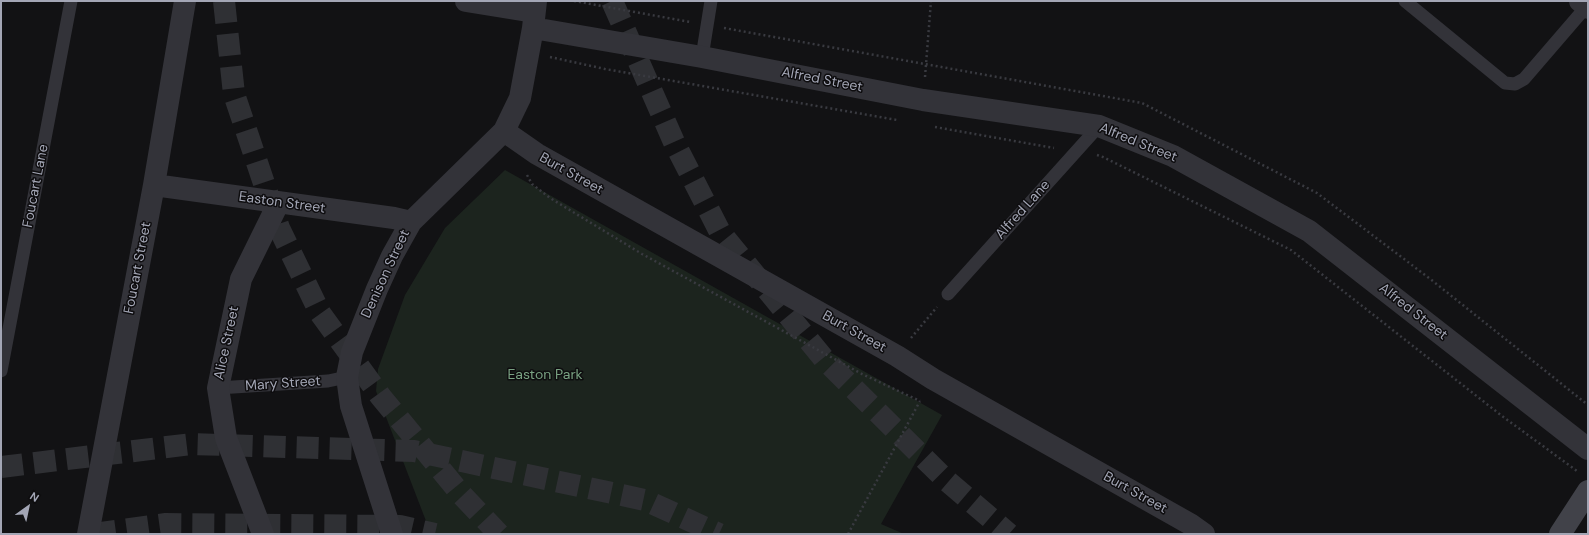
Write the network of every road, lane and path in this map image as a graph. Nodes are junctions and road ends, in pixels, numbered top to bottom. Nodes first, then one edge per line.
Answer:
1 (71, 1) edge
2 (185, 1) edge
3 (466, 1) edge
4 (711, 1) edge
5 (931, 1) edge
6 (1405, 1) edge
7 (1584, 5) edge
8 (534, 14) edge
9 (550, 57) dead end
10 (702, 57) junction
11 (923, 100) junction
12 (904, 121) dead end
13 (927, 125) dead end
14 (1099, 126) junction
15 (504, 131) junction
16 (1076, 152) junction
17 (537, 154) junction
18 (154, 185) junction
19 (279, 202) junction
20 (411, 222) junction
21 (948, 294) joint
22 (897, 356) junction
23 (1, 371) edge
24 (347, 377) junction
25 (933, 379) junction
26 (218, 388) junction
27 (920, 401) junction
28 (1588, 449) edge
29 (1576, 471) dead end
30 (1588, 491) edge
31 (88, 534) edge
32 (263, 534) edge
33 (392, 534) edge
34 (848, 534) edge
35 (1204, 534) edge
36 (1560, 534) edge

1 - 23 lane, Foucart Lane
2 - 18 street, Foucart Street
3 - 8 street, Alfred Street
4 - 10 lane
5 - 11 path
6 - 7 lane
8 - 10 street, Alfred Street
8 - 15 street, Denison Street
9 - 12 path, Alfred Street
10 - 11 street, Alfred Street
11 - 14 street, Alfred Street
13 - 16 path, Alfred Street
14 - 16 lane, Alfred Lane
14 - 28 street, Alfred Street
15 - 17 street, Burt Street
15 - 20 street, Denison Street
16 - 21 lane, Alfred Lane
16 - 29 path, Alfred Street
17 - 22 street, Burt Street
17 - 27 path
18 - 19 street, Easton Street
18 - 31 street, Foucart Street
19 - 20 street, Easton Street
19 - 26 street, Alice Street
20 - 24 street, Denison Street
21 - 22 path
22 - 25 street, Burt Street
24 - 26 lane, Mary Street
24 - 33 street, Denison Street
25 - 27 path
25 - 35 street, Burt Street
26 - 32 street, Alice Street
27 - 34 path
30 - 36 main road

